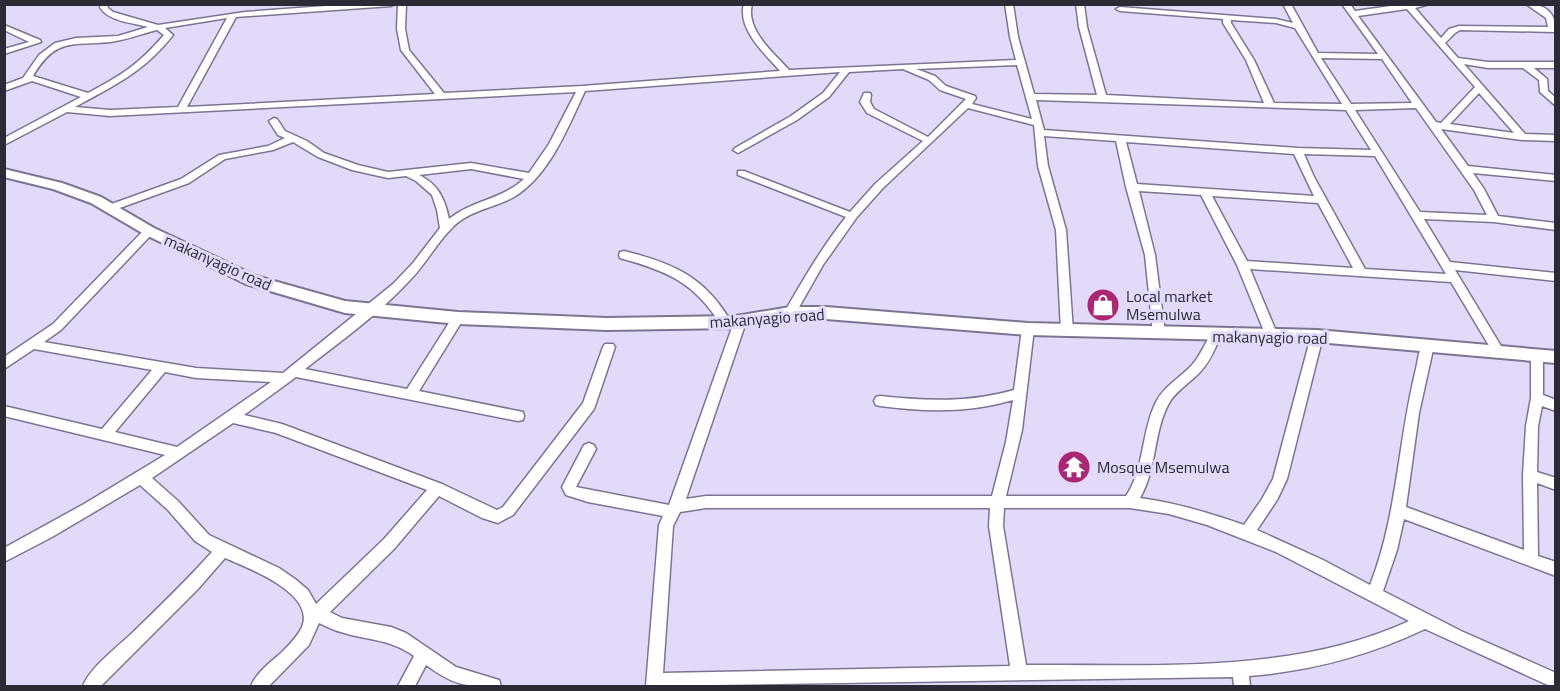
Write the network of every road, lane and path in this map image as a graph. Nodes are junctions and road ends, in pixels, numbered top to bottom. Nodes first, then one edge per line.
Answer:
1 (104, 4) edge
2 (253, 4) edge
3 (391, 4) edge
4 (402, 4) edge
5 (748, 4) edge
6 (1009, 4) edge
7 (1080, 4) edge
8 (1287, 4) edge
9 (1346, 4) edge
10 (1426, 4) edge
11 (1530, 4) edge
12 (1410, 7) junction
13 (1556, 8) edge
14 (1120, 9) dead end
15 (1543, 12) junction
16 (1353, 14) junction
17 (248, 15) junction
18 (232, 17) junction
19 (1227, 17) junction
20 (1297, 26) junction
21 (4, 27) edge
22 (158, 27) junction
23 (1554, 30) edge
24 (1440, 44) junction
25 (4, 52) edge
26 (1315, 55) junction
27 (1384, 57) junction
28 (1455, 60) junction
29 (1021, 62) junction
30 (1479, 64) junction
31 (1525, 65) junction
32 (1556, 65) edge
33 (902, 66) junction
34 (847, 69) junction
35 (1466, 72) junction
36 (787, 73) junction
37 (27, 78) junction
38 (4, 88) edge
39 (1479, 88) junction
40 (582, 89) junction
41 (441, 95) junction
42 (867, 95) dead end
43 (87, 96) junction
44 (1032, 97) junction
45 (1102, 97) junction
46 (1556, 102) edge
47 (966, 105) junction
48 (1270, 105) junction
49 (1418, 105) junction
50 (1349, 107) junction
51 (1398, 107) junction
52 (66, 109) junction
53 (182, 110) junction
54 (1427, 116) junction
55 (274, 121) dead end
56 (1438, 126) junction
57 (1038, 128) junction
58 (1522, 137) junction
59 (294, 138) junction
60 (1120, 138) junction
61 (1556, 138) edge
62 (928, 140) junction
63 (4, 142) edge
64 (738, 150) dead end
65 (1298, 151) junction
66 (1376, 153) junction
67 (1464, 170) junction
68 (4, 173) edge
69 (409, 173) junction
70 (741, 174) dead end
71 (531, 177) junction
72 (1556, 178) edge
73 (1131, 187) junction
74 (1205, 192) junction
75 (1322, 200) junction
76 (110, 208) junction
77 (1417, 215) junction
78 (852, 216) junction
79 (1494, 219) junction
80 (1556, 226) edge
81 (445, 229) junction
82 (149, 231) junction
83 (624, 255) dead end
84 (1243, 265) junction
85 (1447, 265) junction
86 (1361, 272) junction
87 (1556, 277) edge
88 (1455, 278) junction
89 (370, 310) junction
90 (790, 314) junction
91 (458, 318) junction
92 (732, 322) junction
93 (1028, 329) junction
94 (1066, 331) junction
95 (1159, 333) junction
96 (1215, 336) junction
97 (1272, 336) junction
98 (1317, 336) junction
99 (35, 345) junction
100 (1428, 345) junction
101 (609, 347) dead end
102 (1498, 351) junction
103 (1537, 354) junction
104 (1556, 357) edge
105 (4, 364) edge
106 (162, 367) junction
107 (290, 375) junction
108 (1021, 393) junction
109 (410, 395) junction
110 (1537, 398) junction
111 (880, 401) dead end
112 (1556, 406) edge
113 (4, 411) edge
114 (518, 416) dead end
115 (233, 418) junction
116 (105, 435) junction
117 (589, 449) dead end
118 (178, 453) junction
119 (1530, 475) junction
120 (140, 476) junction
121 (1556, 484) edge
122 (437, 488) junction
123 (1130, 502) junction
124 (996, 503) junction
125 (674, 509) junction
126 (1399, 511) junction
127 (1246, 534) junction
128 (224, 549) junction
129 (4, 556) edge
130 (1531, 559) junction
131 (1556, 569) edge
132 (1374, 594) junction
133 (314, 613) junction
134 (1425, 621) junction
135 (424, 654) junction
136 (1019, 673) junction
137 (1241, 678) edge
138 (1556, 681) edge
139 (654, 684) edge
140 (92, 687) edge
141 (259, 687) edge
142 (406, 687) edge
143 (493, 687) edge

1 - 22 street
2 - 17 street
3 - 17 street
4 - 41 street
5 - 36 street
6 - 29 street
7 - 45 street
8 - 20 street
9 - 16 street
10 - 12 street
11 - 15 street
12 - 16 street
12 - 24 street
13 - 15 street
14 - 19 street
15 - 23 street
16 - 27 street
17 - 18 street
18 - 22 street
18 - 53 street
19 - 20 street
19 - 48 street
20 - 26 street
21 - 25 street
22 - 37 street
22 - 43 street
23 - 24 street
24 - 28 street
26 - 27 street
26 - 50 street
27 - 49 street
28 - 30 street
28 - 35 street
29 - 33 street
29 - 44 street
30 - 31 street
30 - 35 street
31 - 32 street
31 - 46 street
33 - 34 street
33 - 47 street
34 - 36 street
34 - 64 street
35 - 39 street
36 - 40 street
37 - 38 street
37 - 43 street
39 - 56 street
39 - 58 street
40 - 41 street
40 - 71 street
41 - 53 street
42 - 62 street
43 - 52 street
44 - 45 street
44 - 57 street
45 - 48 street
47 - 57 street
47 - 62 street
48 - 50 street
49 - 51 street
49 - 54 street
50 - 51 street
50 - 66 street
51 - 54 street
52 - 53 street
52 - 63 street
54 - 56 street
55 - 59 street
56 - 58 street
56 - 67 street
57 - 60 street
57 - 94 street
58 - 61 street
59 - 69 street
59 - 76 street
60 - 65 street
60 - 73 street
62 - 78 street
65 - 66 street
65 - 75 street
66 - 77 street
67 - 72 street
67 - 79 street
68 - 76 street, makanyagio road
69 - 71 street
69 - 81 street
70 - 78 street
71 - 81 street
73 - 74 street
73 - 95 street
74 - 75 street
74 - 84 street
75 - 86 street
76 - 82 street, makanyagio road
77 - 79 street
77 - 85 street
78 - 90 street
79 - 80 street
81 - 89 street
82 - 89 street, makanyagio road
82 - 99 street
83 - 92 street
84 - 86 street
84 - 97 street
85 - 87 street
85 - 88 street
86 - 88 street
88 - 102 street
89 - 91 street, makanyagio road
89 - 107 street
90 - 92 street, makanyagio road
90 - 93 street, makanyagio road
91 - 92 street, makanyagio road
91 - 109 street
92 - 125 street
93 - 94 street, makanyagio road
93 - 108 street
94 - 95 street, makanyagio road
95 - 96 street, makanyagio road
96 - 97 street, makanyagio road
96 - 123 street
97 - 98 street, makanyagio road
98 - 100 street, makanyagio road
98 - 127 street
99 - 105 street
99 - 106 street
100 - 102 street, makanyagio road
100 - 126 street
101 - 122 street
102 - 103 street, makanyagio road
103 - 104 street, makanyagio road
103 - 110 street
106 - 107 street
106 - 116 street
107 - 109 street
107 - 115 street
108 - 111 street
108 - 124 street
109 - 114 street
110 - 112 street
110 - 119 street
113 - 116 street
115 - 118 street
115 - 122 street
116 - 118 street
117 - 125 street
118 - 120 street
119 - 121 street
119 - 130 street
120 - 128 street
120 - 129 street
122 - 133 street
123 - 124 street
123 - 127 street
124 - 125 street
124 - 136 street
125 - 139 street
126 - 130 street
126 - 132 street
127 - 132 street
128 - 133 street
128 - 140 street
130 - 131 street
132 - 134 street
133 - 135 street
133 - 141 street
134 - 137 street
134 - 138 street
135 - 142 street
135 - 143 street
136 - 137 street
136 - 139 street

